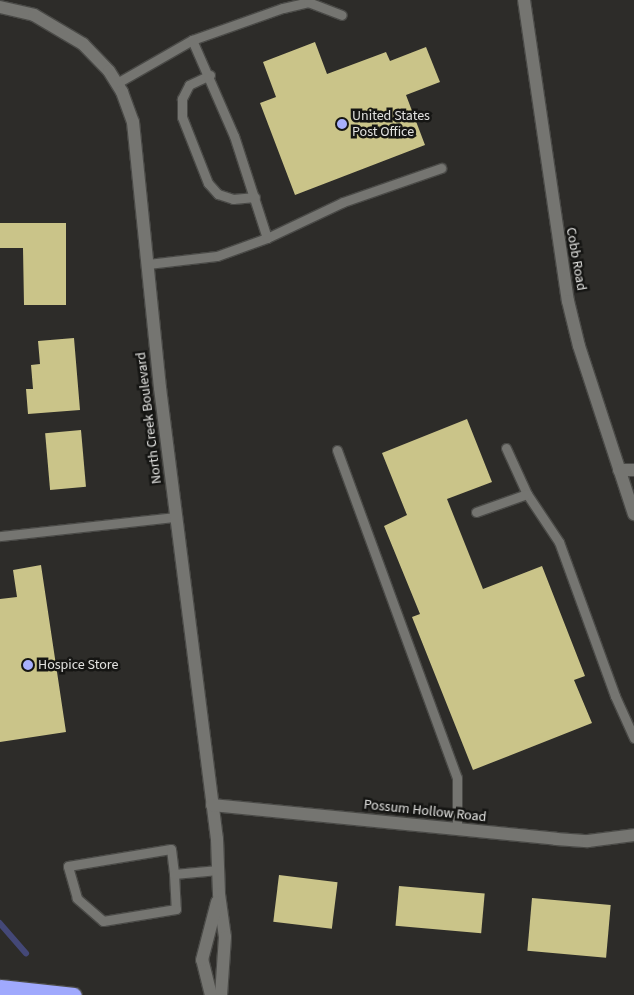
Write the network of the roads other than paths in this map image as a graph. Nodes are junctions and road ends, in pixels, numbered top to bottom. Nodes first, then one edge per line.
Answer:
1 (524, 0) edge
2 (0, 7) edge
3 (342, 15) dead end
4 (192, 40) junction
5 (210, 75) junction
6 (117, 83) junction
7 (441, 168) dead end
8 (255, 197) junction
9 (267, 238) junction
10 (148, 264) junction
11 (506, 448) dead end
12 (337, 450) dead end
13 (619, 470) junction
14 (634, 470) edge
15 (527, 494) junction
16 (476, 512) dead end
17 (634, 514) edge
18 (176, 517) junction
19 (0, 536) edge
20 (634, 738) edge
21 (212, 805) junction
22 (457, 829) junction
23 (634, 835) edge
24 (218, 870) junction
25 (174, 874) junction
26 (219, 894) junction
27 (0, 987) edge
28 (74, 995) edge
29 (212, 995) edge
30 (221, 995) edge

1 - 13 street, Cobb Road
2 - 6 street, North Creek Boulevard
3 - 4 lane
4 - 5 lane
4 - 6 lane
5 - 8 lane
5 - 8 lane
6 - 10 street, North Creek Boulevard
7 - 9 lane
8 - 9 lane
9 - 10 lane
10 - 18 street, North Creek Boulevard
11 - 15 lane
12 - 22 lane
13 - 14 street
13 - 17 street, Cobb Road
15 - 16 lane
15 - 20 lane
18 - 19 lane
18 - 21 street, North Creek Boulevard
21 - 22 street, Possum Hollow Road
21 - 24 street, North Creek Boulevard
22 - 23 street, Possum Hollow Road
24 - 25 lane
24 - 26 street, North Creek Boulevard
25 - 25 lane
26 - 29 street, North Creek Boulevard
26 - 30 street, North Creek Boulevard
27 - 28 highway

